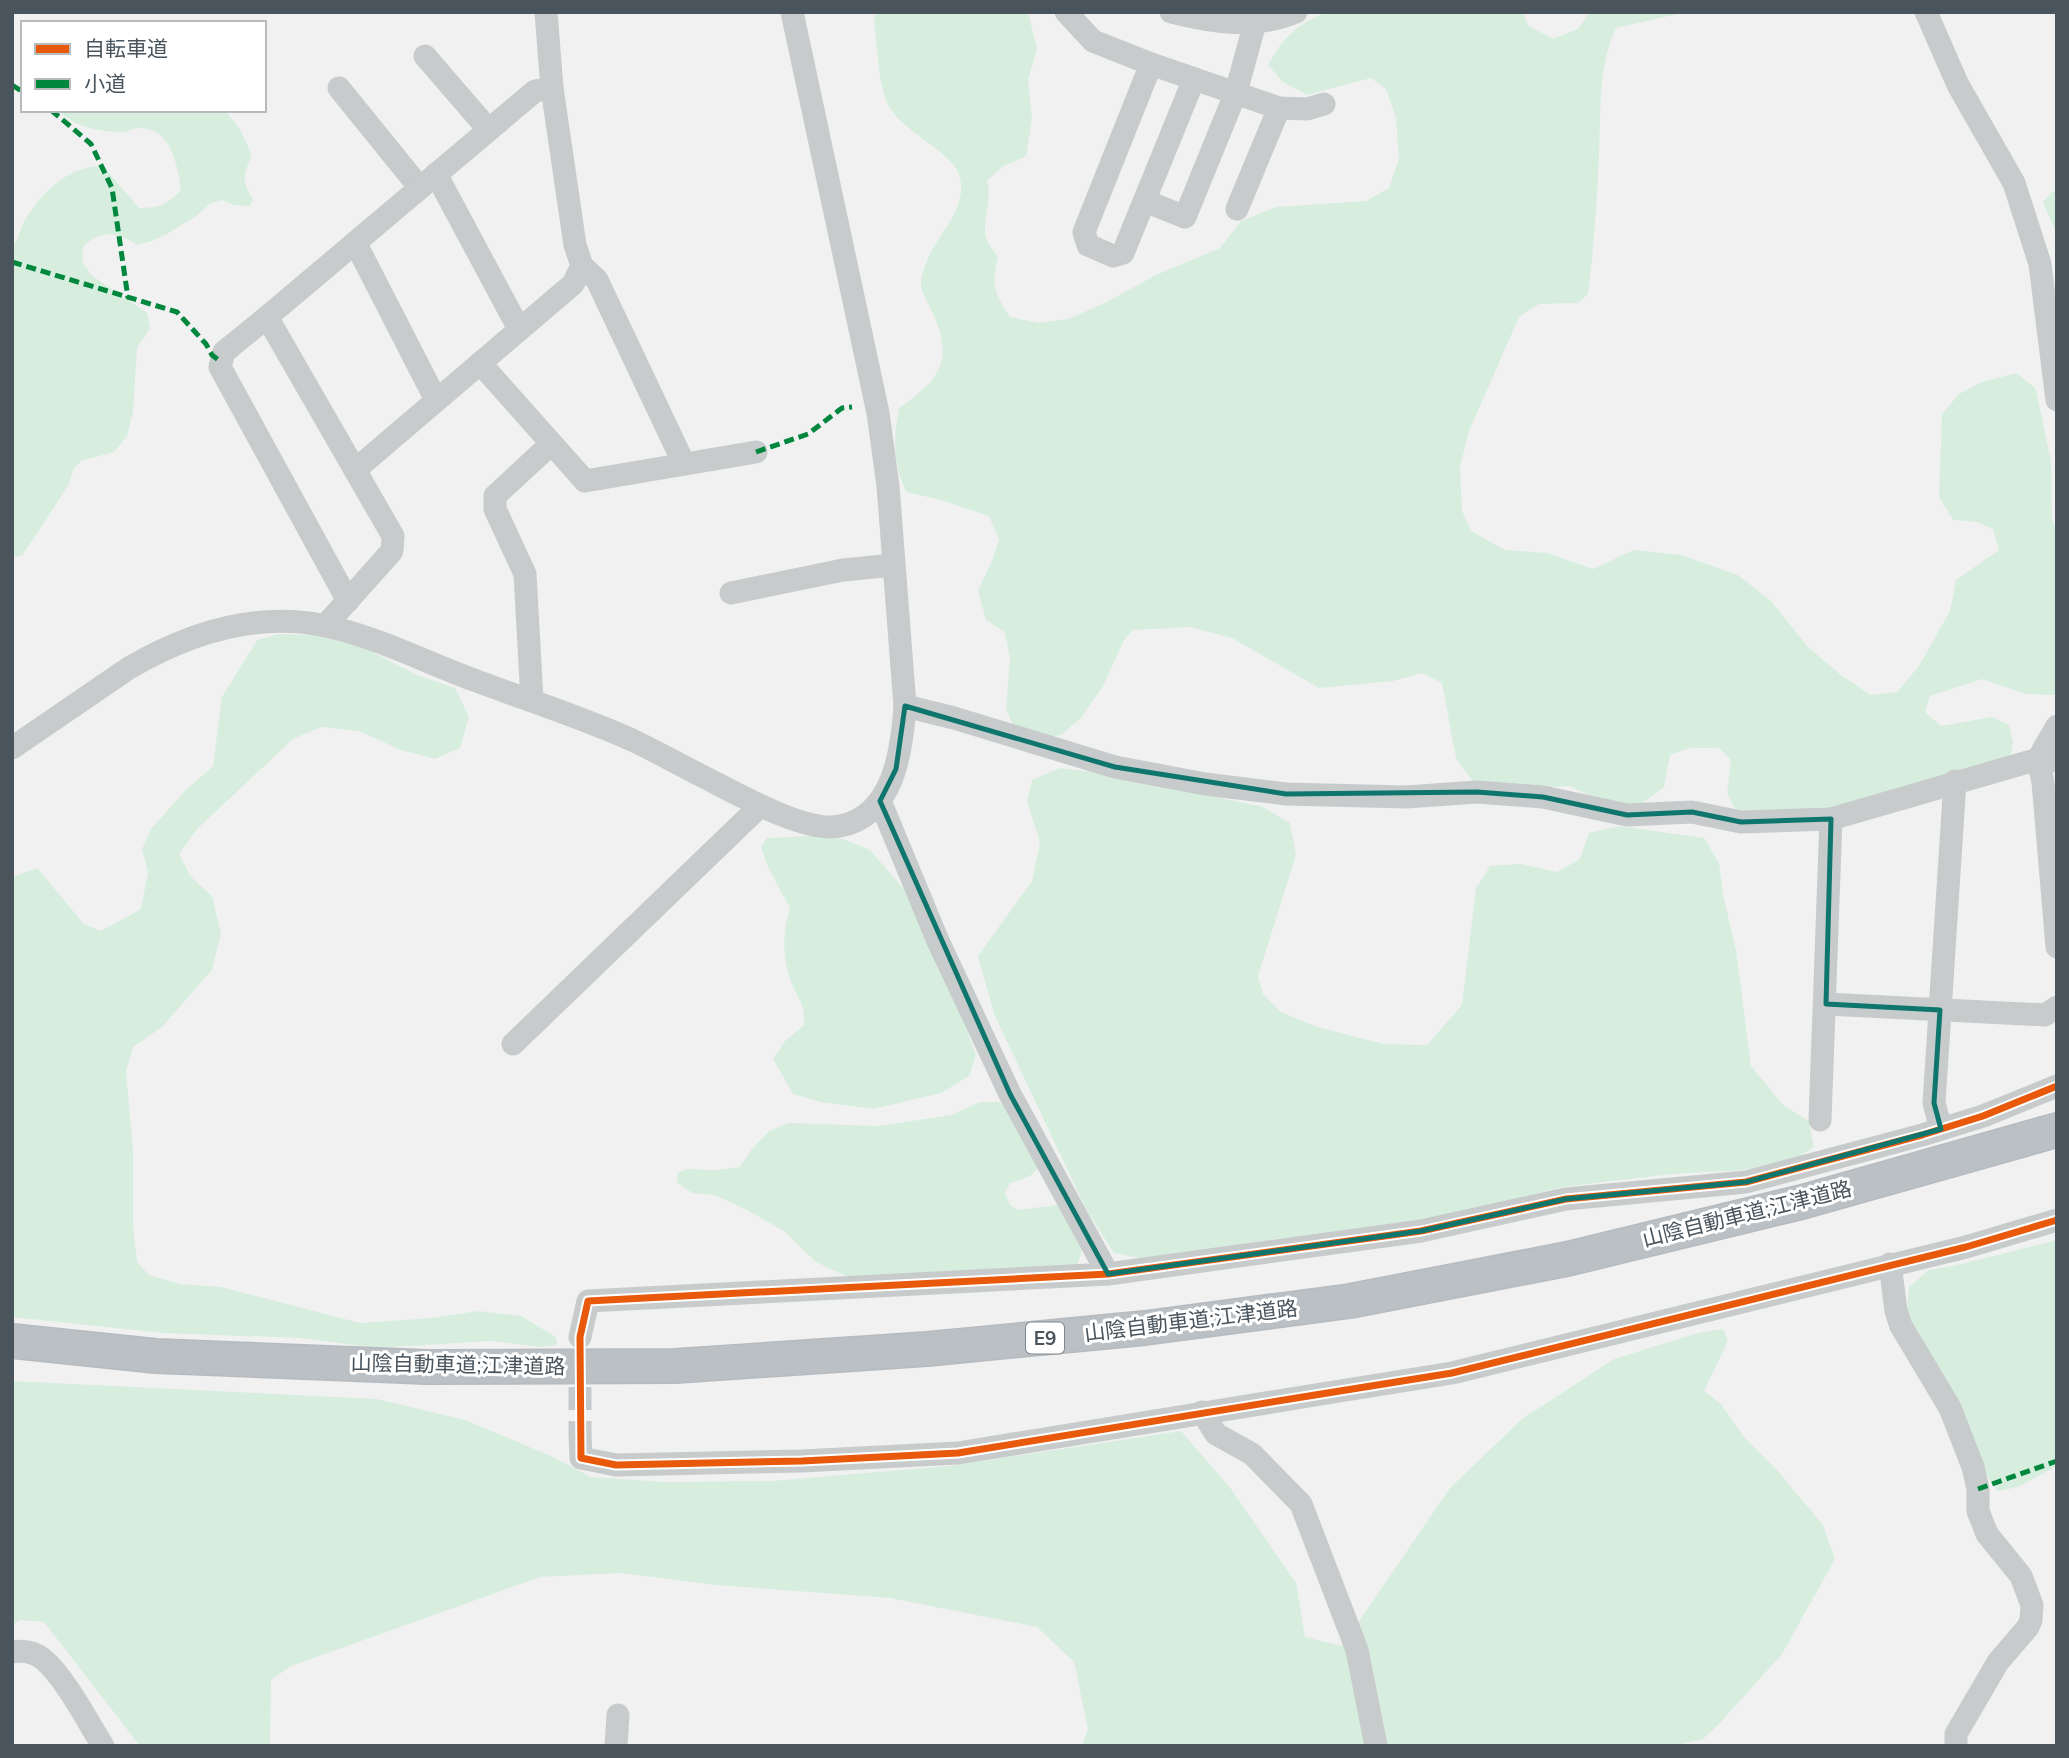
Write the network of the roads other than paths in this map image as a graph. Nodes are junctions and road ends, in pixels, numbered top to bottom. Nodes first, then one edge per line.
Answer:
1 (546, 12) edge
2 (792, 12) edge
3 (1066, 12) edge
4 (1171, 12) edge
5 (1296, 12) edge
6 (1926, 12) edge
7 (1255, 23) junction
8 (425, 56) dead end
9 (1151, 64) junction
10 (1194, 79) junction
11 (338, 88) dead end
12 (552, 88) junction
13 (1236, 92) junction
14 (1324, 104) dead end
15 (1279, 108) junction
16 (488, 129) junction
17 (428, 181) junction
18 (1144, 201) junction
19 (1237, 209) dead end
20 (356, 244) junction
21 (582, 266) junction
22 (267, 317) junction
23 (519, 329) junction
24 (480, 363) junction
25 (436, 400) junction
26 (2057, 400) edge
27 (551, 444) junction
28 (756, 452) dead end
29 (684, 464) junction
30 (355, 470) junction
31 (894, 565) junction
32 (731, 593) dead end
33 (348, 601) junction
34 (325, 626) junction
35 (531, 700) junction
36 (905, 706) junction
37 (2057, 726) edge
38 (12, 748) edge
39 (2047, 760) edge
40 (1955, 781) junction
41 (880, 801) junction
42 (759, 807) junction
43 (1831, 820) junction
44 (2057, 947) edge
45 (1826, 1004) junction
46 (2057, 1007) edge
47 (1940, 1010) junction
48 (513, 1044) dead end
49 (2057, 1086) edge
50 (1820, 1121) dead end
51 (1941, 1129) junction
52 (2057, 1130) edge
53 (2057, 1220) edge
54 (1890, 1264) junction
55 (1108, 1274) junction
56 (580, 1336) tunnel mouth
57 (12, 1342) edge
58 (1202, 1412) junction
59 (580, 1434) tunnel mouth
60 (12, 1652) edge
61 (618, 1715) dead end
62 (103, 1746) edge
63 (616, 1746) edge
64 (1376, 1746) edge
65 (1956, 1746) edge

1 - 12 street
2 - 31 street
3 - 9 street
4 - 7 street
5 - 7 street
6 - 26 street
7 - 13 street
8 - 16 street
9 - 10 street
9 - 18 street
10 - 13 street
10 - 18 street
11 - 17 street
12 - 16 street
12 - 21 street
13 - 15 street
13 - 18 street
14 - 15 street
15 - 19 street
16 - 17 street
17 - 20 street
17 - 23 street
20 - 22 street
20 - 25 street
21 - 23 street
21 - 29 street
22 - 30 street
22 - 33 street
23 - 24 street
24 - 25 street
24 - 27 street
25 - 30 street
27 - 29 street
27 - 35 street
28 - 29 street
30 - 33 street
31 - 32 street
31 - 36 street
33 - 34 street
34 - 35 street
34 - 38 street
35 - 42 street
36 - 41 street
36 - 43 street
37 - 39 street
39 - 40 street
39 - 44 street
40 - 43 street
40 - 47 street
41 - 42 street
41 - 55 street
42 - 48 street
43 - 45 street
45 - 47 street
45 - 50 street
46 - 47 street
47 - 51 street
49 - 51 street
51 - 55 street
52 - 57 highway, 山陰自動車道;江津道路 / E9
53 - 54 street
54 - 58 street
54 - 65 street
55 - 56 street
58 - 59 street
58 - 64 street
60 - 62 street
61 - 63 street

